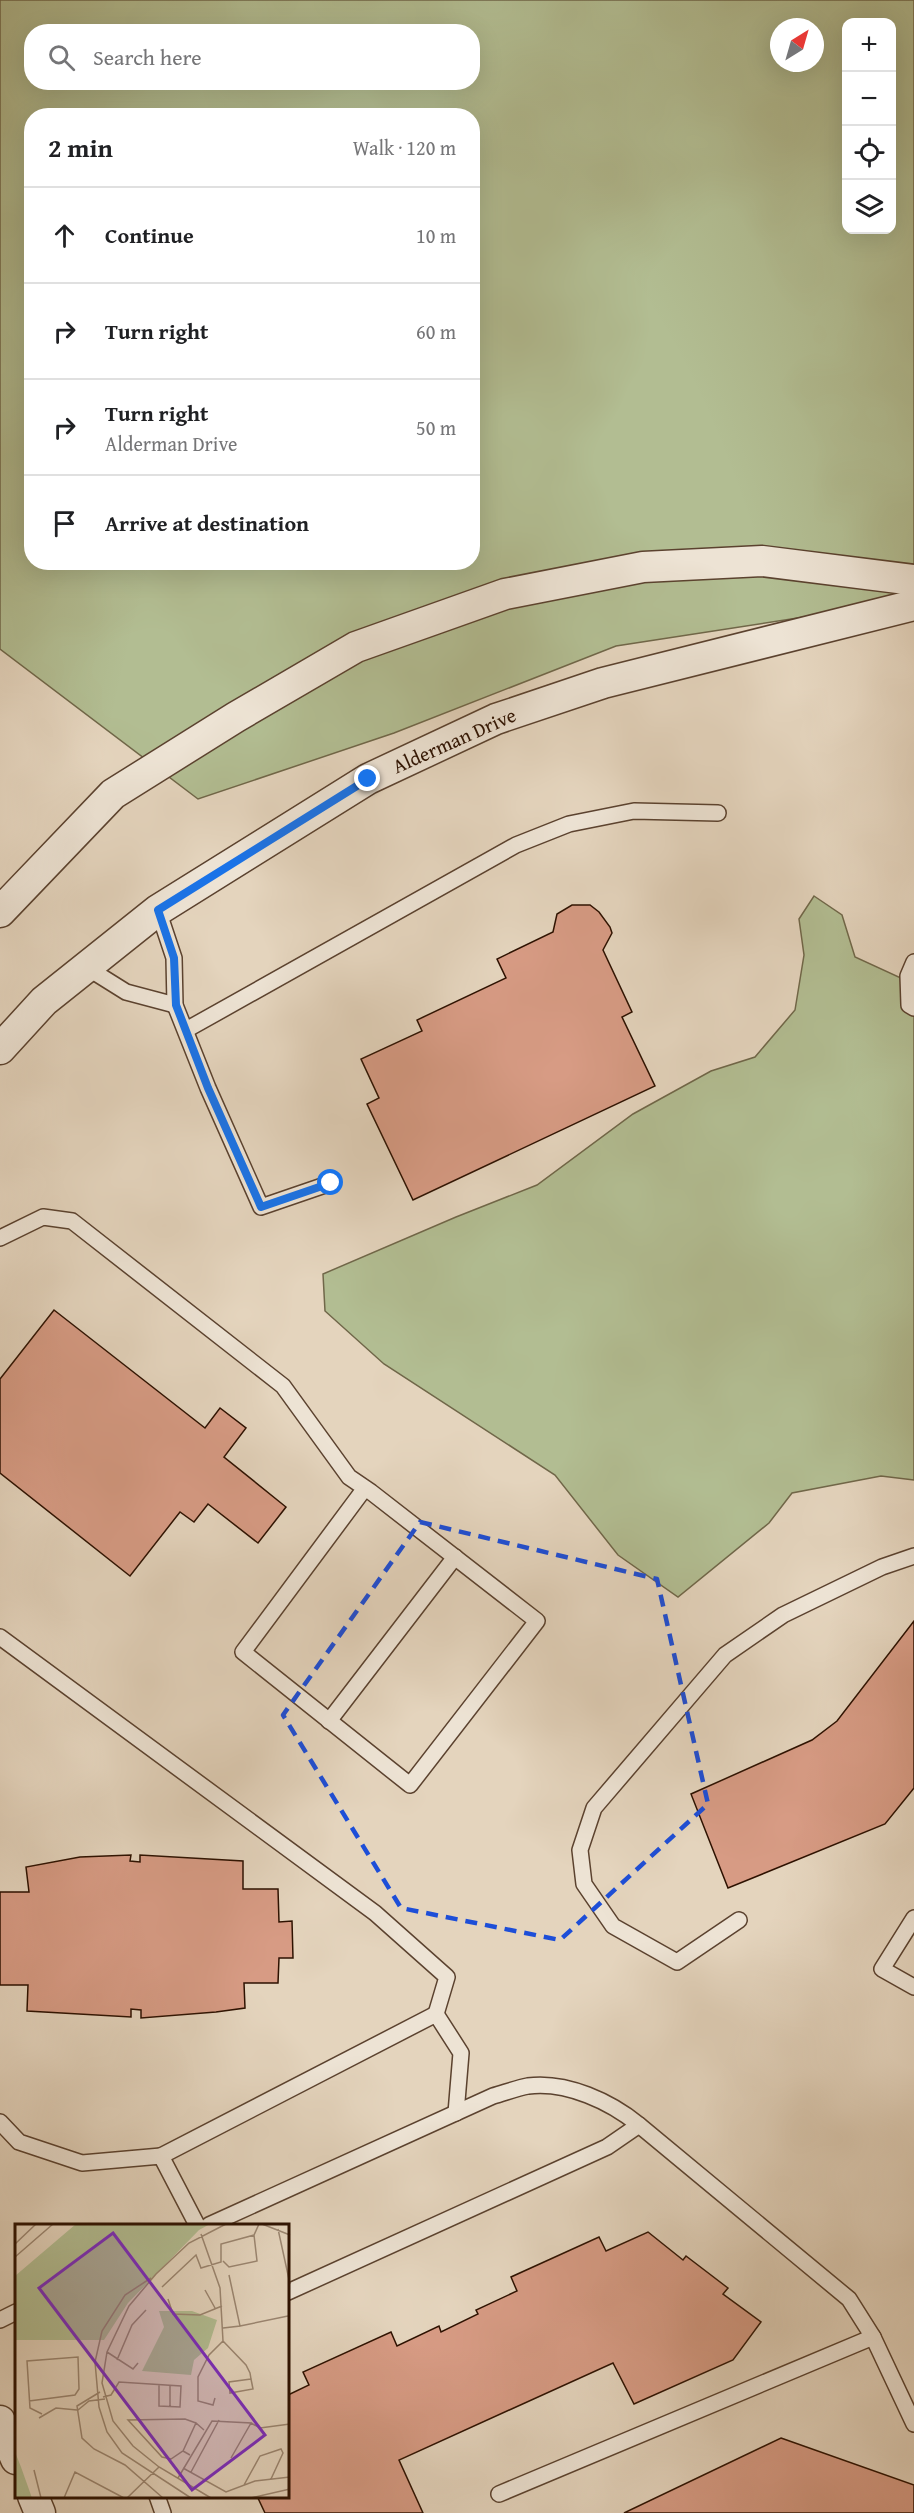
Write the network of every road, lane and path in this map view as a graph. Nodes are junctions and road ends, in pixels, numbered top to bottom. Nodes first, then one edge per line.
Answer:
1 (914, 580) edge
2 (914, 605) edge
3 (718, 813) dead end
4 (158, 910) junction
5 (0, 912) edge
6 (914, 962) edge
7 (86, 967) junction
8 (176, 1005) junction
9 (914, 1008) edge
10 (186, 1030) junction
11 (0, 1048) edge
12 (331, 1183) dead end
13 (0, 1238) edge
14 (365, 1488) junction
15 (914, 1556) edge
16 (455, 1557) junction
17 (0, 1637) edge
18 (329, 1721) junction
19 (914, 1918) edge
20 (738, 1920) dead end
21 (914, 1987) edge
22 (436, 2014) junction
23 (456, 2113) junction
24 (0, 2121) edge
25 (639, 2125) junction
26 (161, 2156) junction
27 (196, 2224) edge
28 (211, 2224) edge
29 (290, 2291) edge
30 (15, 2312) edge
31 (0, 2320) edge
32 (873, 2337) junction
33 (0, 2421) edge
34 (914, 2424) edge
35 (15, 2457) edge
36 (499, 2494) dead end
37 (34, 2498) edge
38 (157, 2498) edge
39 (40, 2513) edge
40 (163, 2513) edge

1 - 5 street
2 - 4 street, Alderman Drive
3 - 10 lane
4 - 7 street, Alderman Drive
4 - 8 lane
6 - 9 lane
7 - 8 lane
7 - 11 street, Alderman Drive
8 - 10 lane
10 - 12 lane
13 - 14 lane
14 - 16 lane
14 - 18 lane
15 - 20 lane
16 - 18 lane
16 - 18 lane
17 - 22 lane
19 - 21 lane
22 - 23 lane
22 - 26 lane
23 - 25 lane
23 - 28 lane
24 - 26 lane
25 - 29 lane
25 - 32 lane
26 - 27 lane
30 - 31 lane
32 - 34 lane
32 - 36 lane
33 - 35 street
37 - 39 street
38 - 40 lane

